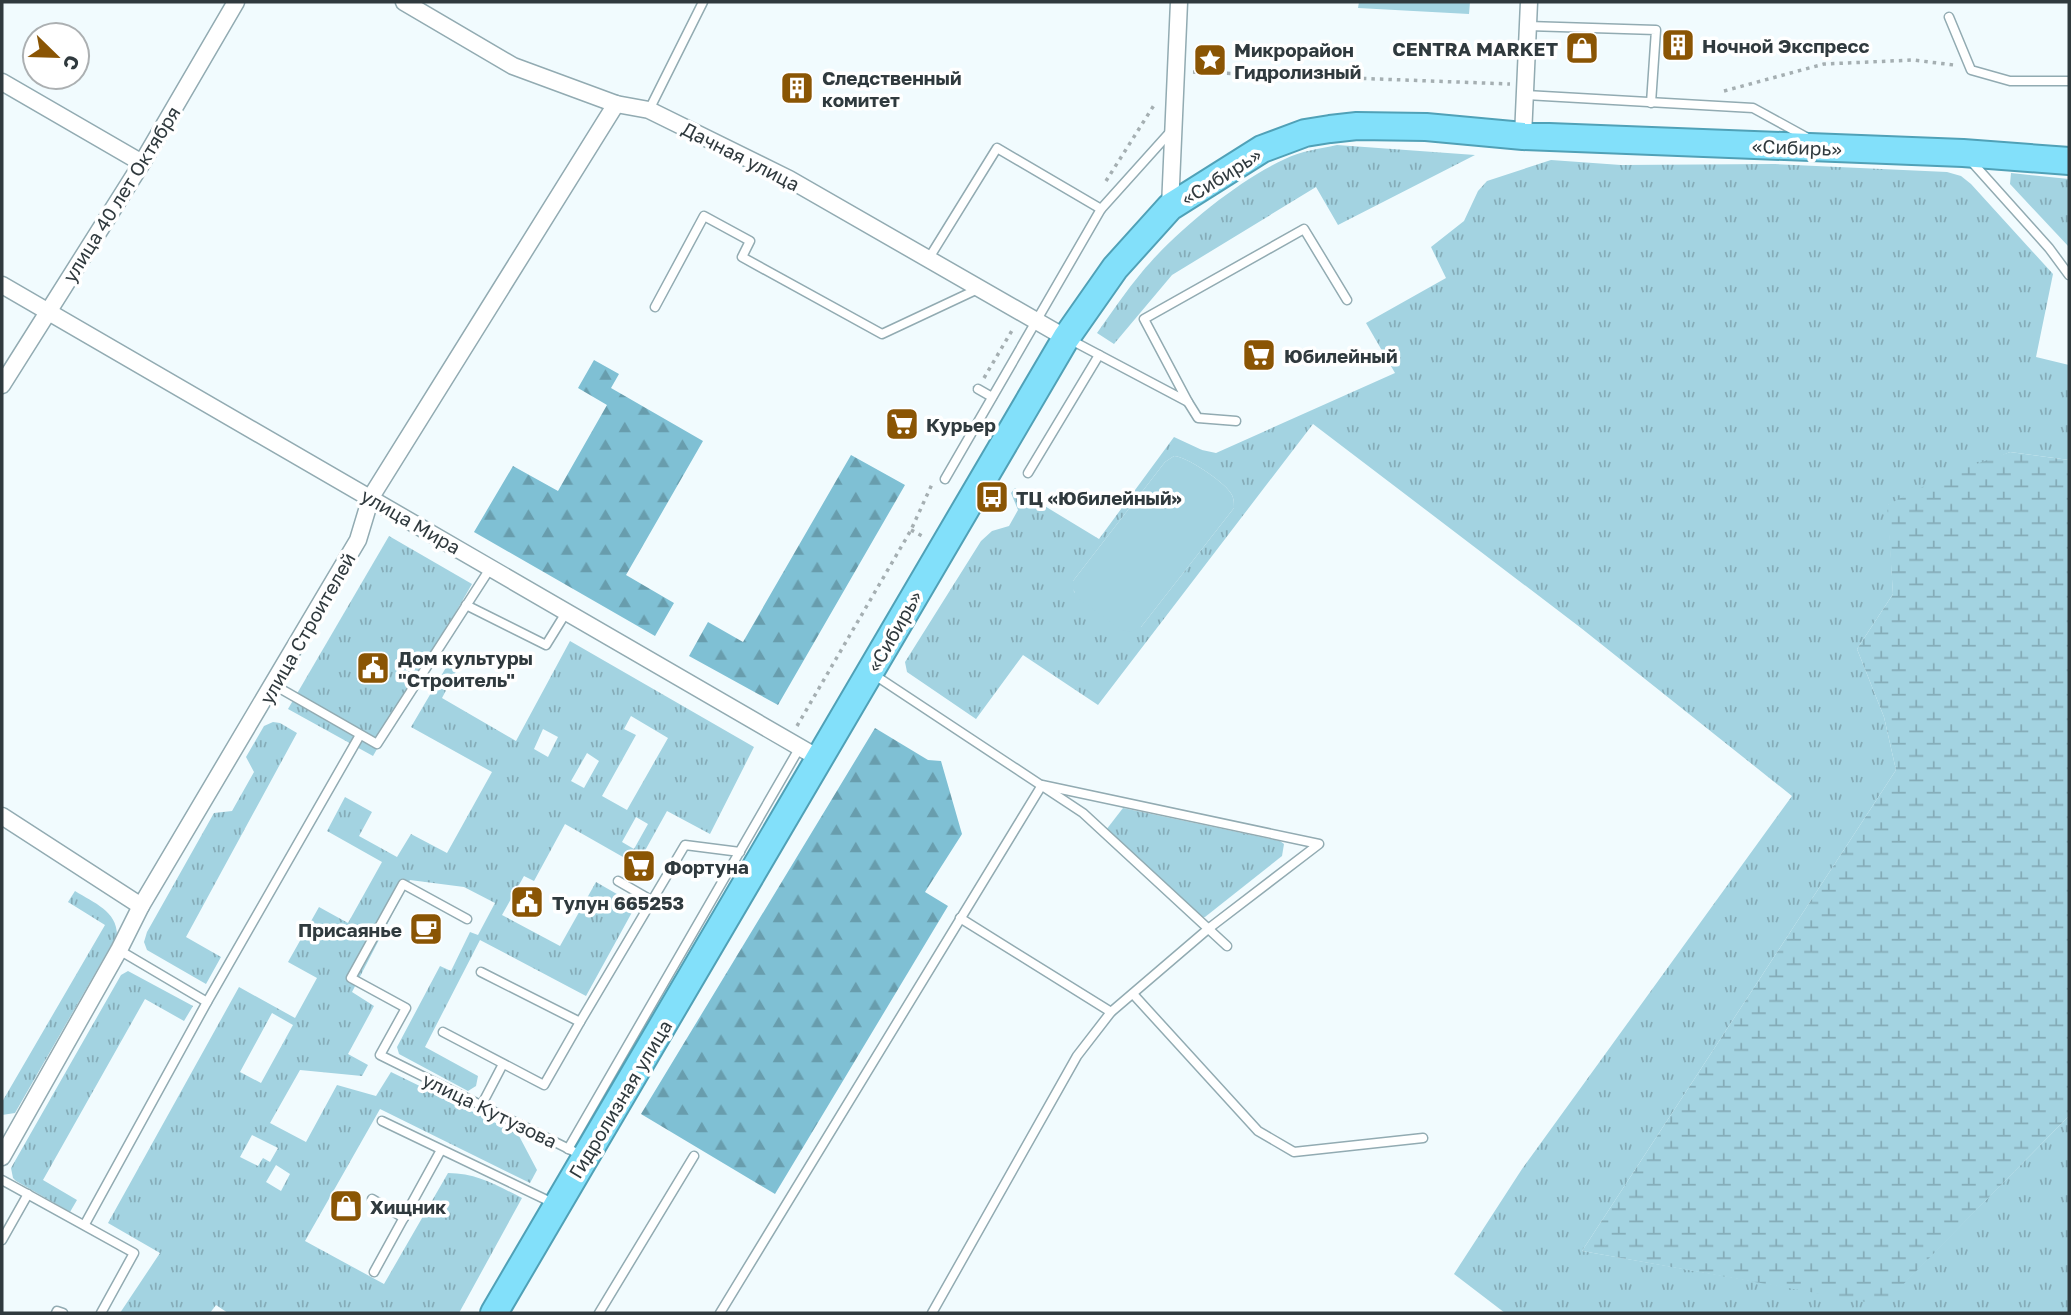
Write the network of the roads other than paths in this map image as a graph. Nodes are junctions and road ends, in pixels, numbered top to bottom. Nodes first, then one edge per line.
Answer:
1 (236, 2) edge
2 (404, 2) edge
3 (703, 2) edge
4 (1179, 2) edge
5 (1529, 2) edge
6 (1949, 17) dead end
7 (1528, 26) junction
8 (2, 82) edge
9 (2069, 82) edge
10 (1526, 95) junction
11 (1651, 103) junction
12 (616, 104) junction
13 (649, 110) junction
14 (1173, 129) junction
15 (1523, 136) junction
16 (1824, 148) junction
17 (1963, 153) junction
18 (2069, 161) edge
19 (142, 163) junction
20 (1170, 207) junction
21 (1101, 209) junction
22 (929, 258) junction
23 (2069, 275) edge
24 (2, 285) edge
25 (981, 288) junction
26 (1347, 300) dead end
27 (655, 307) dead end
28 (48, 313) junction
29 (1037, 320) junction
30 (1066, 338) junction
31 (1099, 355) junction
32 (2, 385) edge
33 (978, 389) dead end
34 (992, 397) junction
35 (1188, 402) junction
36 (1236, 421) dead end
37 (1028, 473) dead end
38 (945, 479) dead end
39 (371, 497) junction
40 (491, 567) junction
41 (466, 605) junction
42 (567, 611) junction
43 (871, 672) junction
44 (274, 685) junction
45 (360, 735) junction
46 (803, 749) junction
47 (1042, 785) junction
48 (2, 816) edge
49 (740, 852) junction
50 (618, 881) dead end
51 (747, 885) joint
52 (652, 900) junction
53 (141, 906) junction
54 (960, 918) junction
55 (467, 919) dead end
56 (1208, 929) junction
57 (1227, 946) dead end
58 (120, 950) junction
59 (481, 972) dead end
60 (1133, 993) junction
61 (207, 1002) junction
62 (1111, 1012) junction
63 (580, 1022) junction
64 (443, 1032) dead end
65 (503, 1064) junction
66 (481, 1106) junction
67 (382, 1121) dead end
68 (8, 1130) edge
69 (1423, 1139) dead end
70 (442, 1150) junction
71 (577, 1153) junction
72 (694, 1156) dead end
73 (2, 1157) edge
74 (2, 1180) edge
75 (28, 1194) junction
76 (372, 1199) dead end
77 (558, 1205) junction
78 (404, 1218) junction
79 (85, 1224) junction
80 (2, 1240) edge
81 (374, 1272) dead end
82 (56, 1313) edge
83 (62, 1313) edge
84 (101, 1313) edge
85 (494, 1313) edge
86 (599, 1313) edge
87 (720, 1313) edge
88 (932, 1313) edge

1 - 19 street, улица 40 лет Октября
2 - 12 street, Дачная улица
3 - 13 lane
4 - 14 street
5 - 7 street
6 - 9 lane
7 - 10 street
7 - 11 lane
8 - 19 street
10 - 11 lane
10 - 15 street
11 - 16 lane
12 - 13 street, Дачная улица
12 - 39 street, улица Строителей
13 - 22 street, Дачная улица
14 - 20 street
14 - 21 lane
15 - 16 highway, «Сибирь»
15 - 20 highway, «Сибирь»
16 - 17 highway, «Сибирь»
17 - 18 highway, «Сибирь»
17 - 23 lane
19 - 28 street, улица 40 лет Октября
20 - 30 highway, «Сибирь»
21 - 22 lane
21 - 29 lane
22 - 25 street, Дачная улица
24 - 28 street, улица Мира
25 - 27 lane
25 - 29 street, Дачная улица
26 - 35 lane
28 - 32 street, улица 40 лет Октября
28 - 39 street, улица Мира
29 - 30 street, Дачная улица
29 - 34 lane
30 - 31 lane
30 - 43 highway, «Сибирь»
31 - 35 lane
31 - 37 lane
33 - 34 lane
34 - 38 lane
35 - 36 lane
39 - 40 street, улица Мира
39 - 44 street, улица Строителей
40 - 41 lane
40 - 42 street, улица Мира
41 - 42 lane
41 - 45 lane
42 - 46 street, улица Мира
43 - 46 highway, «Сибирь»
43 - 47 lane
44 - 45 lane
44 - 53 street, улица Строителей
45 - 61 lane
46 - 49 lane
46 - 51 highway, «Сибирь»
47 - 54 lane
47 - 56 lane
47 - 56 lane
48 - 53 street
49 - 52 lane
49 - 71 lane
50 - 52 lane
51 - 71 highway, Гидролизная улица
52 - 63 lane
53 - 58 street, улица Строителей
54 - 62 lane
54 - 87 lane
55 - 66 lane, улица Кутузова
56 - 57 lane
56 - 60 lane
58 - 61 lane
58 - 68 street, улица Строителей
59 - 63 lane
60 - 62 lane
60 - 69 lane
61 - 79 lane
62 - 88 lane
63 - 65 lane
64 - 65 lane
65 - 66 lane
66 - 71 lane, улица Кутузова
67 - 70 lane
68 - 73 street, улица Строителей
70 - 77 lane
70 - 78 lane
71 - 77 highway, Гидролизная улица
72 - 86 lane
74 - 75 lane
75 - 79 lane
75 - 80 lane
76 - 78 lane
77 - 85 highway, Гидролизная улица
78 - 81 lane
79 - 84 lane
82 - 83 lane

